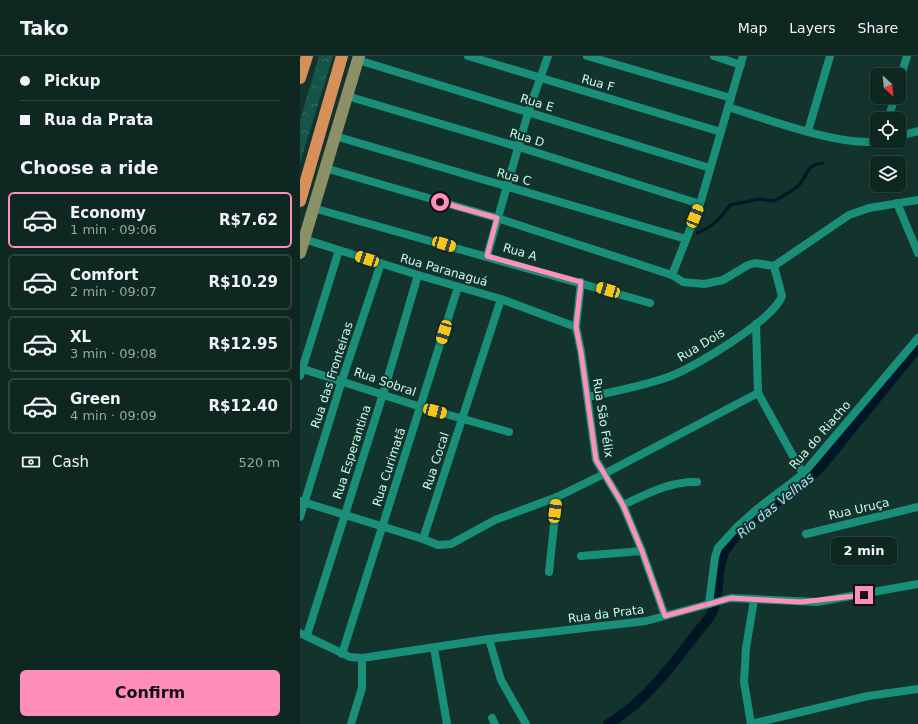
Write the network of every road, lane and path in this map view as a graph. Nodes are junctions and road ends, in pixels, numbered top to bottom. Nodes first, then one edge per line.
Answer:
1 (307, 56) edge
2 (342, 56) edge
3 (468, 56) edge
4 (548, 56) edge
5 (587, 56) edge
6 (714, 56) edge
7 (744, 56) edge
8 (830, 56) edge
9 (907, 56) edge
10 (358, 58) edge
11 (741, 64) junction
12 (903, 68) edge
13 (300, 78) edge
14 (540, 78) junction
15 (347, 96) junction
16 (731, 98) junction
17 (728, 107) junction
18 (528, 113) junction
19 (808, 131) junction
20 (918, 131) edge
21 (721, 132) junction
22 (906, 134) edge
23 (335, 136) junction
24 (870, 142) edge
25 (519, 147) junction
26 (325, 168) junction
27 (710, 168) junction
28 (506, 187) junction
29 (918, 200) edge
30 (300, 202) edge
31 (897, 202) junction
32 (700, 204) junction
33 (314, 208) junction
34 (497, 218) junction
35 (304, 239) junction
36 (686, 240) junction
37 (339, 250) junction
38 (300, 253) edge
39 (918, 254) edge
40 (487, 256) junction
41 (381, 263) junction
42 (774, 266) junction
43 (418, 275) junction
44 (672, 275) junction
45 (581, 282) junction
46 (458, 287) junction
47 (501, 299) junction
48 (650, 303) dead end
49 (756, 324) junction
50 (576, 327) junction
51 (918, 338) edge
52 (301, 371) edge
53 (342, 380) junction
54 (758, 393) junction
55 (383, 394) junction
56 (588, 397) junction
57 (421, 407) junction
58 (463, 419) junction
59 (509, 432) dead end
60 (604, 474) junction
61 (803, 474) junction
62 (697, 482) dead end
63 (557, 496) junction
64 (302, 502) edge
65 (623, 505) junction
66 (918, 507) edge
67 (344, 515) junction
68 (300, 517) edge
69 (383, 526) junction
70 (806, 534) dead end
71 (423, 538) junction
72 (642, 551) junction
73 (581, 556) dead end
74 (549, 572) dead end
75 (918, 584) edge
76 (754, 600) junction
77 (713, 603) junction
78 (665, 616) junction
79 (303, 634) edge
80 (489, 639) junction
81 (434, 648) junction
82 (342, 654) junction
83 (362, 658) junction
84 (918, 689) edge
85 (351, 724) edge
86 (447, 724) edge
87 (526, 724) edge
88 (751, 724) edge

1 - 13 highway
2 - 30 highway
3 - 14 street, Rua F
4 - 14 street
5 - 16 street
6 - 11 street
7 - 11 street
8 - 19 street
9 - 12 street
10 - 15 main road
10 - 18 street, Rua E
11 - 16 street
14 - 18 street
14 - 21 street, Rua F
15 - 23 main road
15 - 25 street, Rua D
16 - 17 street
17 - 19 street
17 - 21 street
18 - 25 street
18 - 27 street, Rua E
19 - 24 street
20 - 22 street
21 - 27 street
23 - 26 main road
23 - 28 street, Rua C
25 - 28 street
25 - 32 street, Rua D
26 - 33 main road
26 - 34 street
27 - 32 street
28 - 34 street
28 - 36 street, Rua C
29 - 31 street
31 - 39 street
31 - 42 street
32 - 36 street
33 - 35 main road
33 - 40 street, Rua A
34 - 40 street
34 - 44 street
35 - 37 street, Rua Paranaguá
35 - 38 main road
36 - 44 street
37 - 41 street, Rua Paranaguá
37 - 52 street
40 - 45 street, Rua A
41 - 43 street, Rua Paranaguá
41 - 53 street, Rua das Fronteiras
42 - 44 street
42 - 49 street, Rua Dois
43 - 46 street, Rua Paranaguá
43 - 55 street, Rua Esperantina
45 - 48 street, Rua A
45 - 50 street, Rua São Félix
46 - 47 street, Rua Paranaguá
46 - 57 street, Rua Curimatã
47 - 50 street, Rua Paranaguá
47 - 58 street, Rua Cocal
49 - 54 street
49 - 56 street, Rua Dois
50 - 56 street, Rua São Félix
51 - 61 street, Rua do Riacho
52 - 53 street, Rua Sobral
53 - 55 street, Rua Sobral
53 - 64 street, Rua das Fronteiras
54 - 60 street
54 - 61 street
55 - 57 street, Rua Sobral
55 - 67 street, Rua Esperantina
56 - 60 street, Rua São Félix
57 - 58 street, Rua Sobral
57 - 69 street, Rua Curimatã
58 - 59 street
58 - 71 street, Rua Cocal
60 - 63 street
60 - 65 street, Rua São Félix
61 - 77 street, Rua do Riacho
62 - 65 street
63 - 71 street
63 - 74 street
64 - 67 street
64 - 68 street, Rua das Fronteiras
65 - 72 street, Rua São Félix
66 - 70 street, Rua Uruça
67 - 69 street
67 - 79 street, Rua Esperantina
69 - 71 street
69 - 82 street, Rua Curimatã
72 - 73 street
72 - 78 street, Rua São Félix
75 - 76 street, Rua da Prata
76 - 77 street, Rua da Prata
76 - 88 street
77 - 78 street, Rua da Prata
78 - 80 street, Rua da Prata
79 - 82 street, Rua da Prata
80 - 81 street, Rua da Prata
80 - 87 street
81 - 83 street, Rua da Prata
81 - 86 street
82 - 83 street, Rua da Prata
83 - 85 street
84 - 88 street

